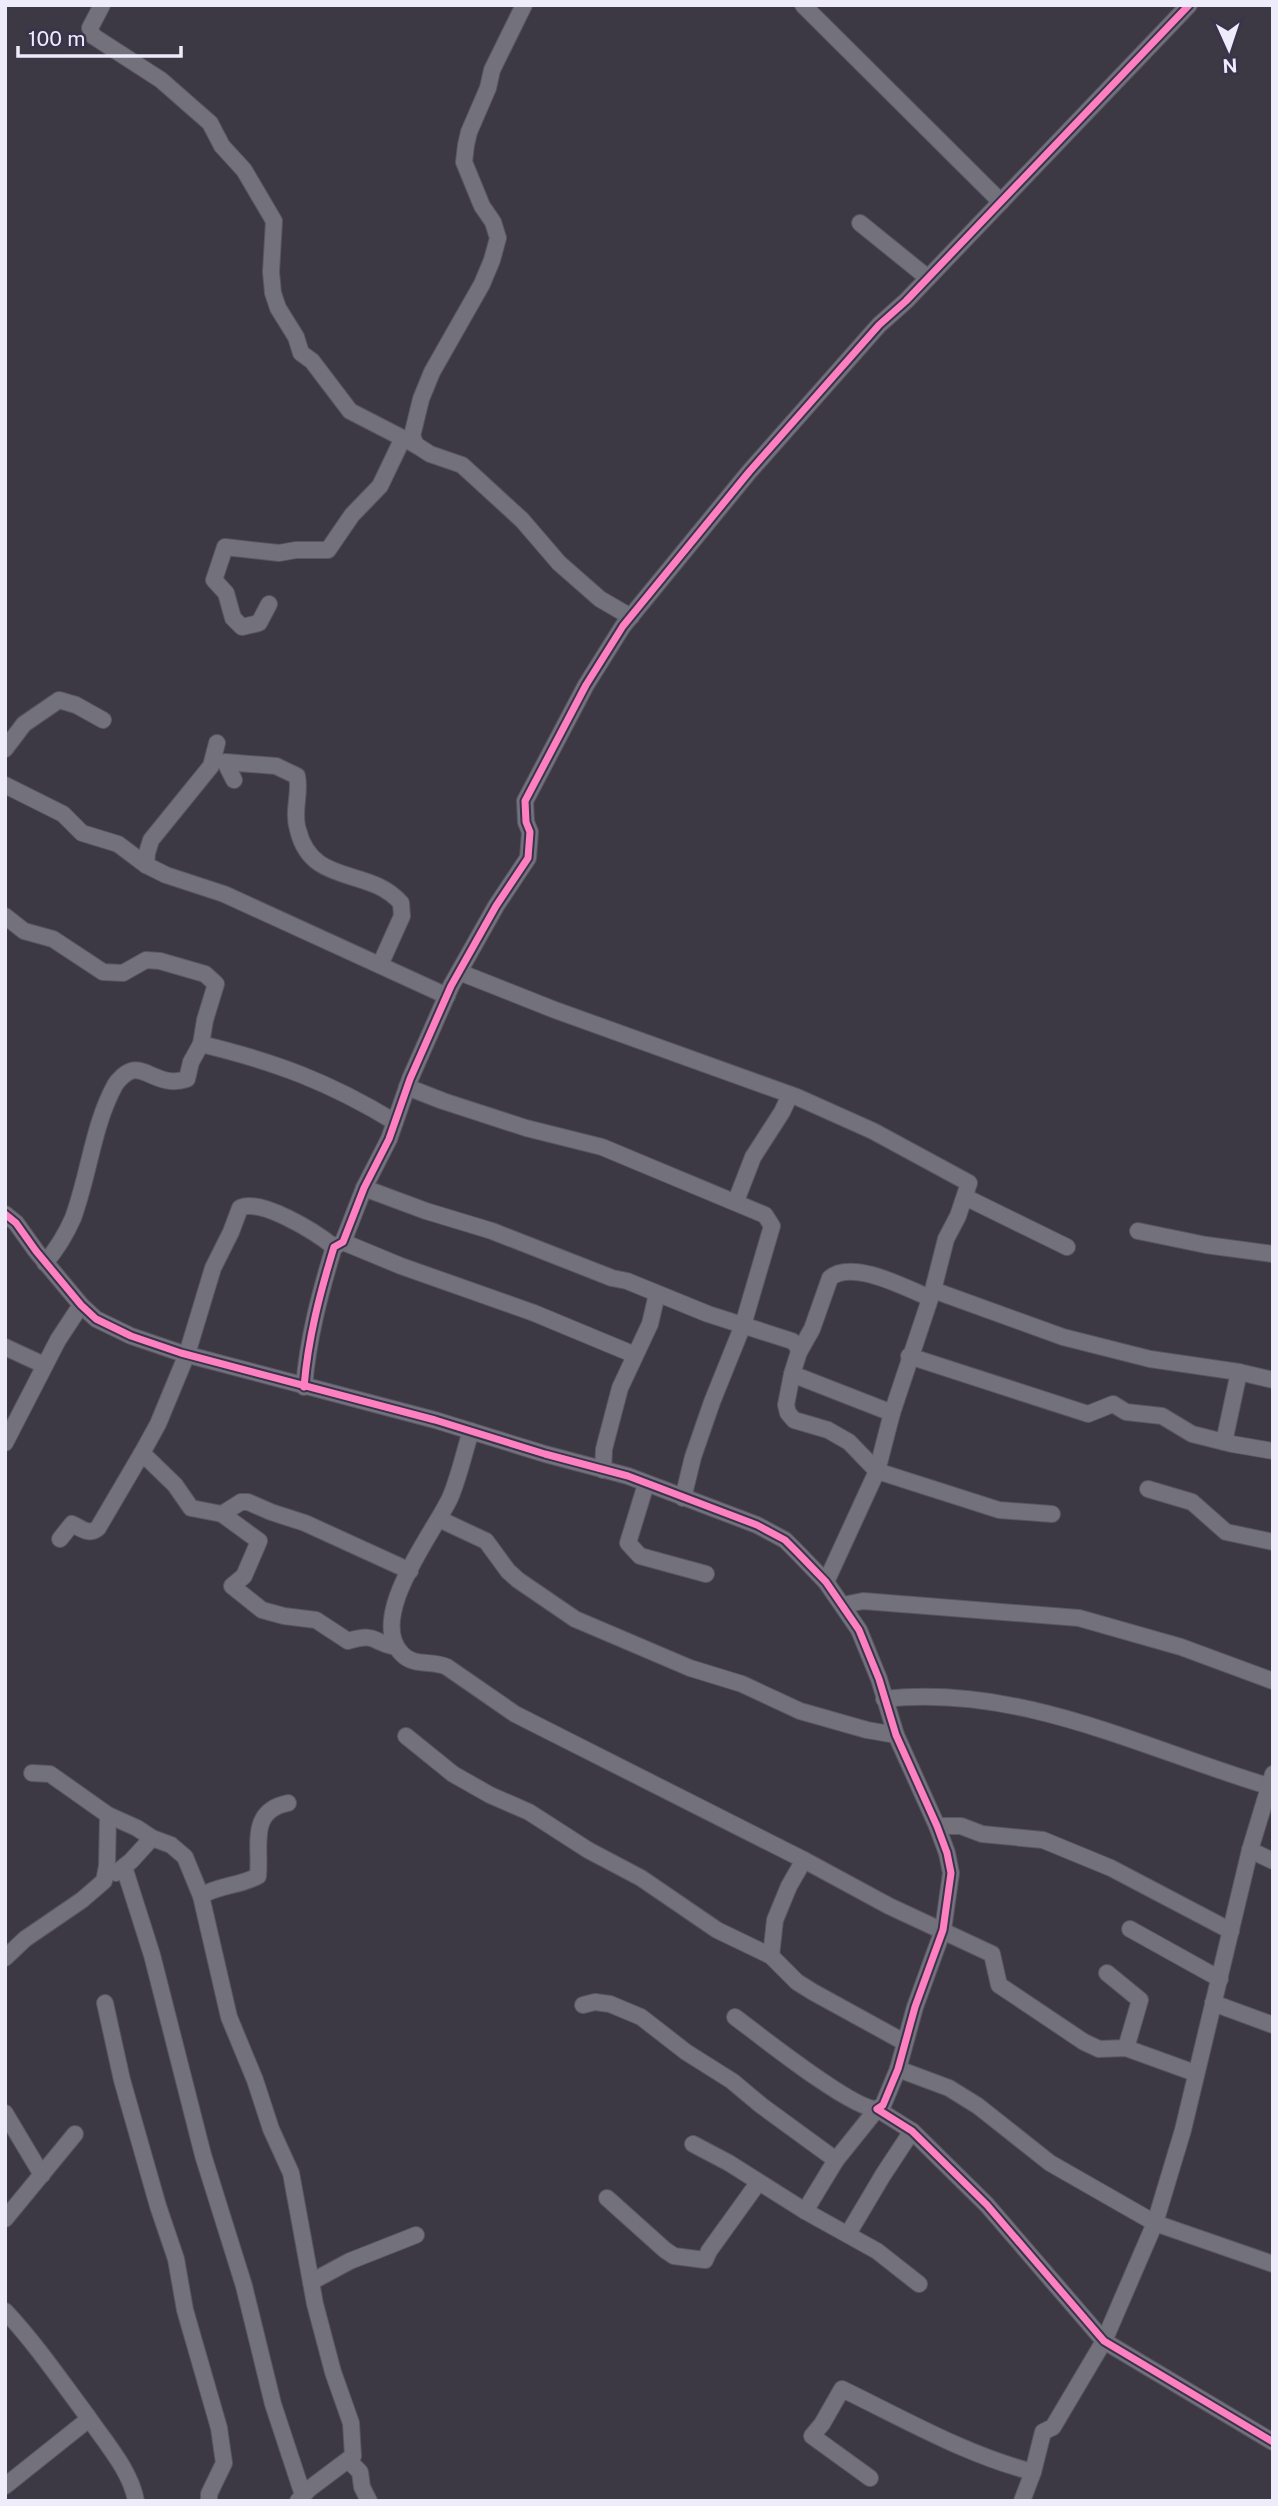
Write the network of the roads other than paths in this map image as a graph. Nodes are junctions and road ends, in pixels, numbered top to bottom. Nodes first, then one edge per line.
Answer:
1 (102, 5) edge
2 (524, 5) edge
3 (803, 5) edge
4 (1189, 5) edge
5 (1000, 202) junction
6 (860, 223) dead end
7 (928, 278) junction
8 (409, 442) junction
9 (269, 604) dead end
10 (631, 617) junction
11 (103, 720) dead end
12 (217, 743) dead end
13 (5, 749) edge
14 (234, 780) dead end
15 (5, 785) edge
16 (146, 865) junction
17 (5, 916) edge
18 (380, 965) junction
19 (459, 972) junction
20 (447, 996) junction
21 (201, 1044) junction
22 (407, 1087) junction
23 (790, 1095) junction
24 (395, 1122) junction
25 (364, 1188) junction
26 (965, 1197) junction
27 (736, 1201) junction
28 (5, 1214) edge
29 (1138, 1231) dead end
30 (338, 1245) junction
31 (1067, 1247) dead end
32 (1273, 1254) edge
33 (45, 1263) junction
34 (657, 1294) junction
35 (931, 1294) junction
36 (81, 1306) junction
37 (743, 1325) junction
38 (5, 1347) edge
39 (799, 1352) junction
40 (187, 1354) junction
41 (635, 1355) junction
42 (909, 1356) junction
43 (1273, 1362) edge
44 (44, 1365) junction
45 (1239, 1372) junction
46 (792, 1374) junction
47 (1271, 1380) edge
48 (304, 1387) junction
49 (892, 1413) junction
50 (471, 1431) junction
51 (5, 1443) edge
52 (1224, 1443) junction
53 (1273, 1451) edge
54 (142, 1453) junction
55 (603, 1470) junction
56 (877, 1471) junction
57 (646, 1484) junction
58 (1148, 1489) dead end
59 (683, 1498) junction
60 (222, 1514) junction
61 (1052, 1514) dead end
62 (439, 1519) junction
63 (60, 1539) dead end
64 (1273, 1542) edge
65 (410, 1571) junction
66 (706, 1574) dead end
67 (826, 1582) junction
68 (843, 1605) junction
69 (396, 1647) junction
70 (1273, 1681) edge
71 (884, 1699) junction
72 (895, 1735) junction
73 (406, 1736) dead end
74 (32, 1773) dead end
75 (1270, 1780) edge
76 (288, 1802) dead end
77 (108, 1815) junction
78 (937, 1826) junction
79 (152, 1838) junction
80 (1250, 1850) junction
81 (804, 1860) junction
82 (1273, 1861) edge
83 (124, 1867) junction
84 (104, 1881) junction
85 (201, 1896) junction
86 (1130, 1929) dead end
87 (943, 1930) junction
88 (1231, 1931) junction
89 (771, 1956) junction
90 (5, 1958) edge
91 (1107, 1973) dead end
92 (1220, 1979) junction
93 (105, 2003) dead end
94 (1213, 2003) junction
95 (583, 2004) dead end
96 (736, 2017) dead end
97 (1273, 2025) edge
98 (904, 2042) junction
99 (1126, 2048) junction
100 (898, 2069) junction
101 (1195, 2073) junction
102 (877, 2109) junction
103 (5, 2113) edge
104 (912, 2131) junction
105 (75, 2134) dead end
106 (693, 2144) dead end
107 (836, 2160) junction
108 (42, 2175) junction
109 (758, 2183) junction
110 (607, 2198) dead end
111 (804, 2211) junction
112 (6, 2216) edge
113 (1155, 2223) junction
114 (848, 2234) junction
115 (416, 2235) dead end
116 (1273, 2264) edge
117 (311, 2282) junction
118 (919, 2284) dead end
119 (5, 2311) edge
120 (1104, 2341) junction
121 (89, 2419) junction
122 (1273, 2442) edge
123 (348, 2460) junction
124 (1034, 2472) junction
125 (870, 2478) dead end
126 (6, 2484) edge
127 (300, 2498) edge
128 (136, 2501) edge
129 (209, 2501) edge
130 (369, 2501) edge
131 (1022, 2501) edge

1 - 8 street
2 - 8 street
3 - 5 street
4 - 5 street
5 - 7 street
6 - 7 street
7 - 10 street
8 - 9 street
8 - 10 street
10 - 19 street
11 - 13 street
12 - 16 street
14 - 18 street
15 - 16 street
16 - 18 street
17 - 21 street
18 - 20 street
19 - 20 street
19 - 23 street
20 - 22 street
21 - 24 street
21 - 33 street
22 - 24 street
22 - 27 street
23 - 26 street
23 - 27 street
24 - 25 street
25 - 30 street
25 - 34 street
26 - 31 street
26 - 35 street
27 - 37 street
28 - 33 street
29 - 32 street
30 - 40 street
30 - 41 street
30 - 48 street
33 - 36 street
34 - 37 street
34 - 41 street
35 - 39 street
35 - 42 street
35 - 45 street
36 - 40 street
36 - 44 street
37 - 39 street
37 - 59 street
38 - 44 street
39 - 46 street
40 - 48 street
40 - 54 street
41 - 55 street
42 - 49 street
42 - 52 street
43 - 47 street
44 - 51 street
45 - 47 street
45 - 52 street
46 - 49 street
46 - 56 street
48 - 50 street
49 - 56 street
50 - 55 street
50 - 62 street
52 - 53 street
54 - 60 street
54 - 63 street
55 - 57 street
56 - 61 street
56 - 67 street
57 - 59 street
57 - 66 street
58 - 64 street
59 - 67 street
60 - 65 street
60 - 69 street
62 - 65 street
62 - 72 street
65 - 69 street
67 - 68 street
68 - 70 street
68 - 71 street
69 - 81 street
71 - 72 street
71 - 75 street
72 - 78 street
73 - 89 street
74 - 77 street
75 - 80 street
76 - 85 street
77 - 79 street
77 - 84 street
78 - 87 street
78 - 88 street
79 - 83 street
79 - 85 street
80 - 82 street
80 - 88 street
81 - 87 street
81 - 89 street
83 - 84 street
83 - 127 street
84 - 90 street
85 - 117 street
86 - 92 street
87 - 98 street
87 - 99 street
88 - 92 street
89 - 98 street
91 - 99 street
92 - 94 street
93 - 129 street
94 - 97 street
94 - 101 street
95 - 107 street
96 - 102 street
98 - 100 street
99 - 101 street
100 - 102 street
100 - 113 street
101 - 113 street
102 - 104 street
102 - 107 street
103 - 108 street
104 - 114 street
104 - 120 street
105 - 108 street
106 - 109 street
107 - 111 street
108 - 112 street
109 - 110 street
109 - 111 street
111 - 114 street
113 - 116 street
113 - 120 street
114 - 118 street
115 - 117 street
117 - 123 street
119 - 121 street
120 - 122 street
120 - 124 street
121 - 126 street
121 - 128 street
123 - 127 street
123 - 130 street
124 - 125 street
124 - 131 street

